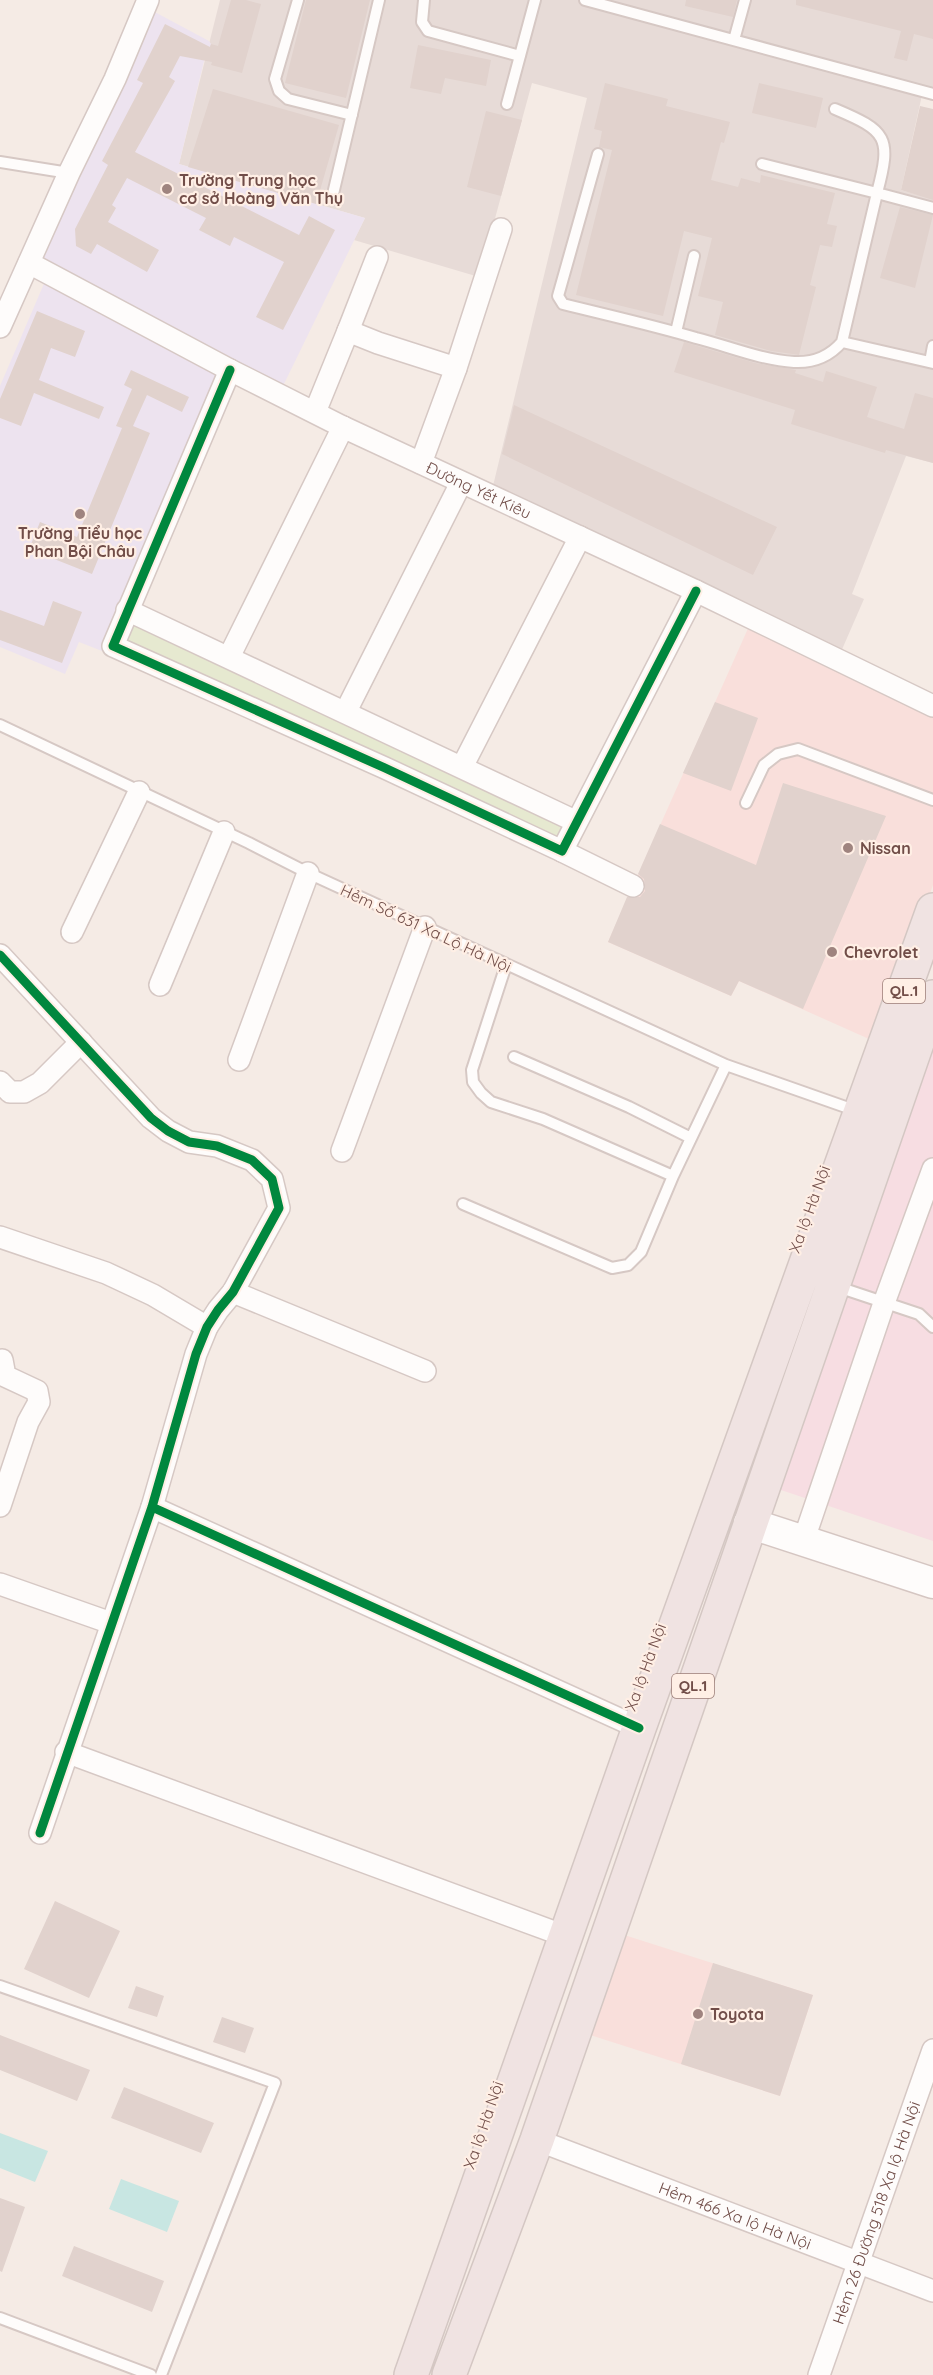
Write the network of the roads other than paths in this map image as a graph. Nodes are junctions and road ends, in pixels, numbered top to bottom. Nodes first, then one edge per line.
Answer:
1 (148, 0) edge
2 (298, 0) edge
3 (379, 0) edge
4 (424, 0) edge
5 (535, 0) edge
6 (585, 0) edge
7 (745, 0) edge
8 (734, 40) junction
9 (520, 56) junction
10 (933, 94) edge
11 (507, 104) dead end
12 (835, 109) dead end
13 (352, 115) junction
14 (597, 154) dead end
15 (0, 162) edge
16 (762, 164) dead end
17 (69, 173) junction
18 (877, 192) junction
19 (333, 194) dead end
20 (933, 208) edge
21 (501, 229) dead end
22 (694, 256) dead end
23 (377, 257) dead end
24 (29, 263) junction
25 (0, 327) edge
26 (348, 331) junction
27 (676, 332) junction
28 (842, 342) junction
29 (933, 346) edge
30 (931, 362) edge
31 (456, 368) junction
32 (230, 370) junction
33 (315, 412) junction
34 (344, 427) junction
35 (421, 463) junction
36 (461, 483) junction
37 (580, 537) junction
38 (696, 591) junction
39 (127, 610) junction
40 (229, 657) junction
41 (933, 706) edge
42 (346, 711) junction
43 (0, 725) edge
44 (462, 767) junction
45 (139, 792) junction
46 (933, 801) edge
47 (746, 803) dead end
48 (575, 821) junction
49 (224, 832) junction
50 (561, 851) junction
51 (308, 873) junction
52 (633, 886) dead end
53 (933, 910) edge
54 (424, 927) junction
55 (72, 932) dead end
56 (0, 954) edge
57 (506, 964) junction
58 (160, 985) dead end
59 (930, 1016) edge
60 (81, 1042) junction
61 (514, 1057) dead end
62 (239, 1060) dead end
63 (726, 1065) junction
64 (0, 1082) edge
65 (860, 1112) junction
66 (691, 1138) junction
67 (342, 1151) dead end
68 (933, 1169) edge
69 (672, 1176) junction
70 (463, 1204) dead end
71 (0, 1237) edge
72 (832, 1285) junction
73 (233, 1292) junction
74 (884, 1303) junction
75 (207, 1327) junction
76 (933, 1327) edge
77 (2, 1360) dead end
78 (425, 1371) dead end
79 (0, 1506) edge
80 (152, 1507) junction
81 (749, 1523) junction
82 (804, 1539) junction
83 (933, 1583) edge
84 (0, 1584) edge
85 (111, 1623) junction
86 (639, 1728) junction
87 (66, 1752) junction
88 (40, 1833) dead end
89 (565, 1936) junction
90 (0, 1986) edge
91 (933, 2050) edge
92 (537, 2140) junction
93 (859, 2264) junction
94 (933, 2291) edge
95 (0, 2318) edge
96 (151, 2375) edge
97 (161, 2375) edge
98 (411, 2375) edge
99 (449, 2375) edge
100 (819, 2375) edge

1 - 17 street
2 - 13 lane
3 - 13 lane
4 - 9 lane
5 - 9 lane
6 - 8 lane
7 - 8 lane
8 - 10 lane
9 - 11 lane
12 - 18 lane
13 - 19 lane
14 - 27 lane
15 - 17 lane
16 - 18 lane
17 - 24 street
18 - 20 lane
18 - 28 lane
21 - 31 street
22 - 27 lane
23 - 26 street
24 - 25 street
24 - 32 street, Đường Yết Kiêu
26 - 31 street
26 - 33 street
27 - 28 lane
28 - 30 lane
29 - 30 lane
31 - 35 street
32 - 33 street, Đường Yết Kiêu
32 - 39 street
33 - 34 street, Đường Yết Kiêu
34 - 35 street, Đường Yết Kiêu
34 - 40 street
35 - 36 street, Đường Yết Kiêu
36 - 37 street, Đường Yết Kiêu
36 - 42 street
37 - 38 street, Đường Yết Kiêu
37 - 44 street
38 - 41 street, Đường Yết Kiêu
38 - 48 street
39 - 40 street
39 - 50 street
40 - 42 street
42 - 44 street
43 - 45 lane, Hẻm Số 631 Xa Lộ Hà Nội
44 - 48 street
45 - 49 lane, Hẻm Số 631 Xa Lộ Hà Nội
45 - 55 street
46 - 47 lane
48 - 50 street
49 - 51 lane, Hẻm Số 631 Xa Lộ Hà Nội
49 - 58 street
50 - 52 street
51 - 54 lane, Hẻm Số 631 Xa Lộ Hà Nội
51 - 62 street
53 - 65 highway, Xa lộ Hà Nội / QL.1
54 - 57 lane, Hẻm Số 631 Xa Lộ Hà Nội
54 - 67 street
56 - 60 street
57 - 63 lane, Hẻm Số 631 Xa Lộ Hà Nội
57 - 69 lane
59 - 72 highway, QL.1
60 - 64 street
60 - 73 street
61 - 66 lane
63 - 65 lane, Hẻm Số 631 Xa Lộ Hà Nội
63 - 66 lane
65 - 86 highway, Xa lộ Hà Nội / QL.1
66 - 69 lane
68 - 74 street
69 - 70 lane
71 - 75 street
72 - 74 lane
72 - 81 highway, QL.1
73 - 75 street
73 - 78 street
74 - 76 lane
74 - 82 street
75 - 80 street
77 - 79 street
80 - 85 street
80 - 86 street
81 - 82 street
81 - 92 highway, QL.1
82 - 83 street
84 - 85 street
85 - 87 street
86 - 89 highway, Xa lộ Hà Nội / QL.1
87 - 88 street
87 - 89 street
89 - 98 highway, Xa lộ Hà Nội / QL.1
90 - 97 lane
91 - 93 street, Hẻm 26 Đường 518 Xa lộ Hà Nội
92 - 93 street, Hẻm 466 Xa lộ Hà Nội
92 - 99 highway, QL.1
93 - 94 street, Hẻm 466 Xa lộ Hà Nội
93 - 100 street, Hẻm 26 Đường 518 Xa lộ Hà Nội
95 - 96 lane

